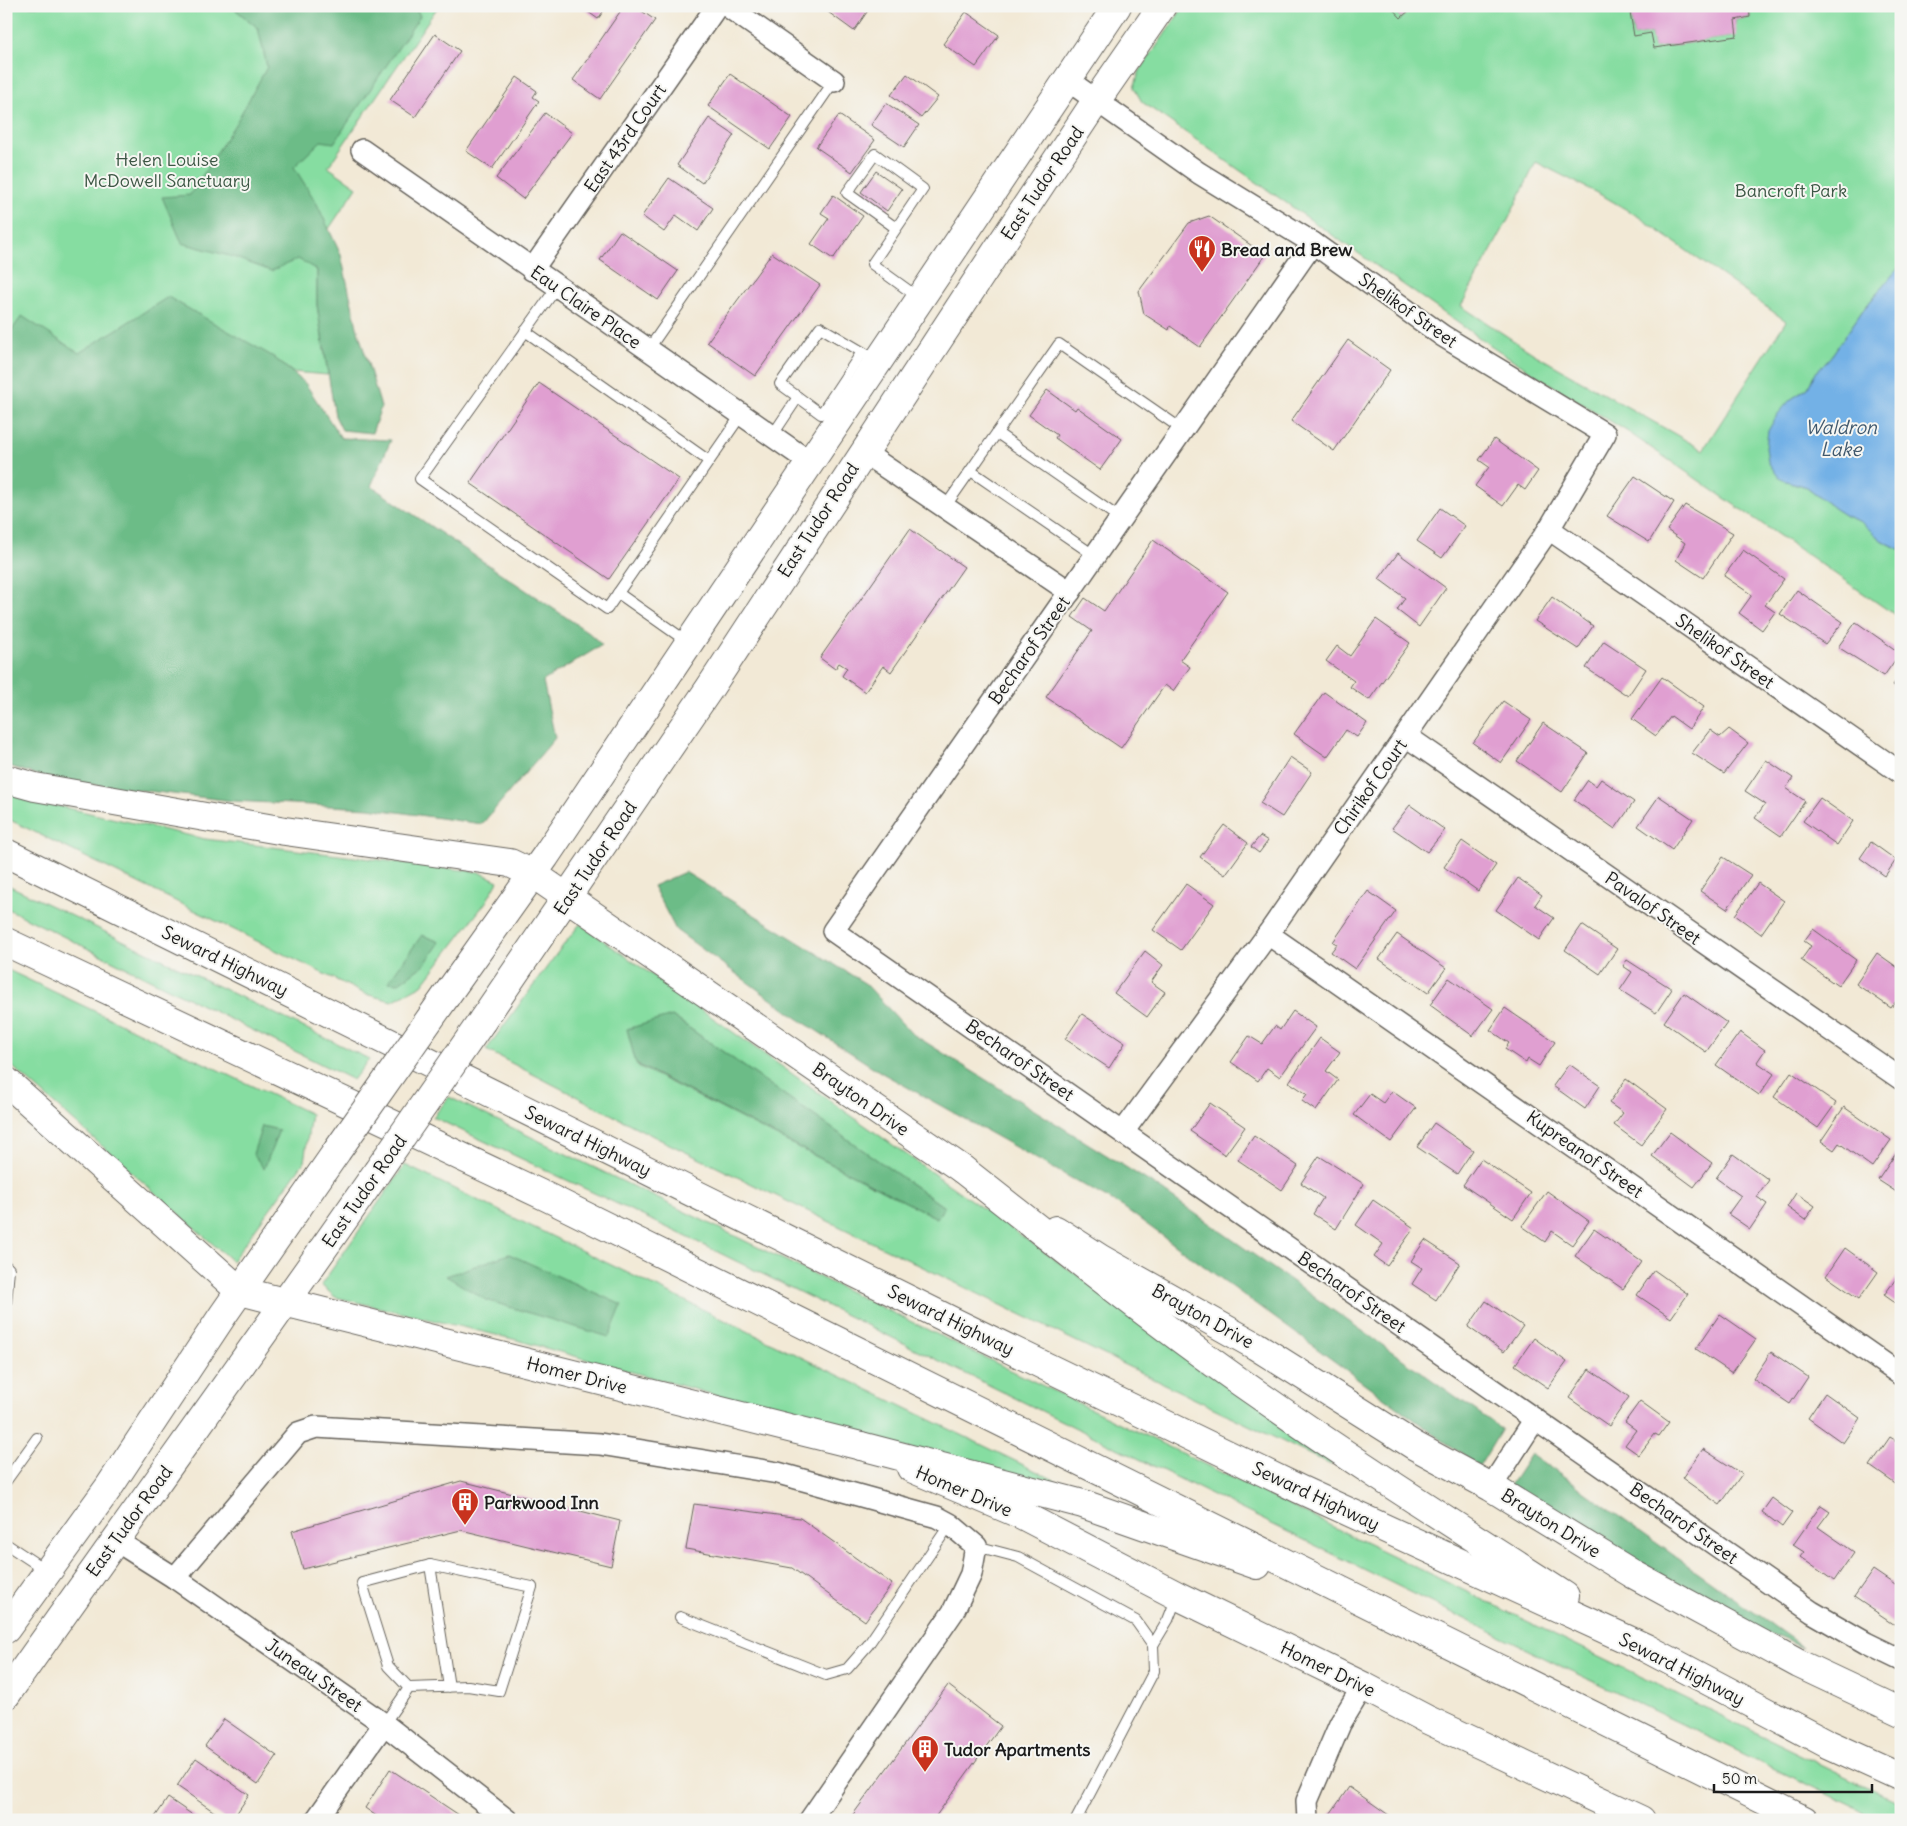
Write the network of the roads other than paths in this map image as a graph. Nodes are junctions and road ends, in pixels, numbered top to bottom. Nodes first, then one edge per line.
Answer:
1 (717, 6) edge
2 (727, 6) edge
3 (1117, 6) edge
4 (1162, 6) edge
5 (1066, 79) junction
6 (834, 81) joint
7 (1096, 100) junction
8 (362, 150) dead end
9 (896, 228) junction
10 (1313, 243) junction
11 (532, 270) junction
12 (557, 287) junction
13 (919, 299) junction
14 (525, 331) junction
15 (648, 350) junction
16 (870, 357) junction
17 (798, 397) junction
18 (741, 414) junction
19 (1183, 430) junction
20 (997, 433) junction
21 (1605, 434) joint
22 (772, 436) junction
23 (863, 452) junction
24 (709, 461) junction
25 (811, 463) junction
26 (971, 471) junction
27 (945, 507) junction
28 (1121, 519) junction
29 (1549, 529) junction
30 (1095, 556) junction
31 (1070, 592) junction
32 (618, 593) junction
33 (689, 643) junction
34 (1406, 736) junction
35 (1901, 773) edge
36 (6, 779) edge
37 (6, 852) edge
38 (533, 874) junction
39 (568, 897) junction
40 (1268, 934) junction
41 (6, 942) edge
42 (1901, 1080) edge
43 (6, 1081) edge
44 (1123, 1132) junction
45 (962, 1169) junction
46 (6, 1266) edge
47 (240, 1291) junction
48 (287, 1302) junction
49 (6, 1304) edge
50 (1901, 1375) edge
51 (1535, 1419) junction
52 (37, 1438) dead end
53 (861, 1446) junction
54 (6, 1481) edge
55 (1491, 1487) junction
56 (950, 1524) junction
57 (115, 1540) junction
58 (6, 1544) edge
59 (976, 1546) junction
60 (430, 1565) junction
61 (48, 1572) junction
62 (175, 1578) junction
63 (1178, 1596) junction
64 (1369, 1605) junction
65 (680, 1617) dead end
66 (6, 1629) edge
67 (1153, 1645) junction
68 (1646, 1648) junction
69 (1901, 1660) edge
70 (1363, 1686) junction
71 (449, 1687) junction
72 (409, 1688) junction
73 (6, 1695) edge
74 (1901, 1712) edge
75 (384, 1724) junction
76 (1901, 1778) edge
77 (316, 1820) edge
78 (508, 1820) edge
79 (810, 1820) edge
80 (1076, 1820) edge
81 (1308, 1820) edge
82 (1641, 1820) edge
83 (1804, 1820) edge

1 - 11 street, East 43rd Court
2 - 6 street
3 - 5 main road, East Tudor Road
4 - 7 main road, East Tudor Road
5 - 7 street, Shelikof Street
5 - 13 main road, East Tudor Road
6 - 15 lane
7 - 10 street, Shelikof Street
7 - 23 main road, East Tudor Road
8 - 11 street, Eau Claire Place
9 - 9 lane
9 - 13 lane
10 - 19 street, Becharof Street
10 - 21 street, Shelikof Street
11 - 12 street, Eau Claire Place
12 - 14 lane
12 - 15 street, Eau Claire Place
13 - 16 main road, East Tudor Road
14 - 24 lane
14 - 32 lane
15 - 18 street, Eau Claire Place
16 - 17 lane
16 - 17 lane
16 - 25 main road, East Tudor Road
17 - 22 lane
18 - 22 street, Eau Claire Place
18 - 24 lane
19 - 20 lane
19 - 28 street, Becharof Street
20 - 26 lane
20 - 28 lane
21 - 29 street, Chirikof Court
22 - 25 street, Eau Claire Place
23 - 27 street
23 - 39 main road, East Tudor Road
24 - 32 lane
25 - 33 main road, East Tudor Road
26 - 27 lane
26 - 30 lane
27 - 31 street
28 - 30 street, Becharof Street
29 - 34 street, Chirikof Court
29 - 35 street, Shelikof Street
30 - 31 street, Becharof Street
31 - 44 street, Becharof Street
32 - 33 lane
33 - 38 main road, East Tudor Road
34 - 40 street, Chirikof Court
34 - 42 street, Pavalof Street
36 - 38 main road, Brayton Drive
37 - 68 main road, Seward Highway
38 - 39 main road, Brayton Drive
38 - 47 main road, East Tudor Road, bridge
39 - 45 main road, Brayton Drive
39 - 48 main road, East Tudor Road, bridge
40 - 44 street, Chirikof Court
40 - 50 street, Kupreanof Street
41 - 64 main road
43 - 47 main road
44 - 51 street, Becharof Street
45 - 55 main road, Brayton Drive
45 - 68 main road
46 - 49 lane
47 - 48 main road, Homer Drive
47 - 61 main road, East Tudor Road
48 - 53 main road, Homer Drive
48 - 57 main road, East Tudor Road
51 - 55 street
51 - 69 street, Becharof Street
52 - 54 lane
53 - 63 main road, Homer Drive
53 - 64 main road
55 - 74 main road, Brayton Drive
56 - 59 street, Homer Drive
56 - 62 street, Homer Drive
56 - 65 lane
57 - 62 street, Juneau Street
57 - 73 main road, East Tudor Road
58 - 61 lane
59 - 67 lane
59 - 79 street
60 - 71 lane
60 - 71 lane
60 - 72 lane
61 - 66 main road, East Tudor Road
62 - 75 street, Juneau Street
63 - 67 lane
63 - 70 main road, Homer Drive
64 - 83 main road
67 - 80 lane
68 - 76 main road, Seward Highway
70 - 81 street
70 - 82 main road, Homer Drive
71 - 72 lane
72 - 75 lane
75 - 77 street
75 - 78 street, Juneau Street

